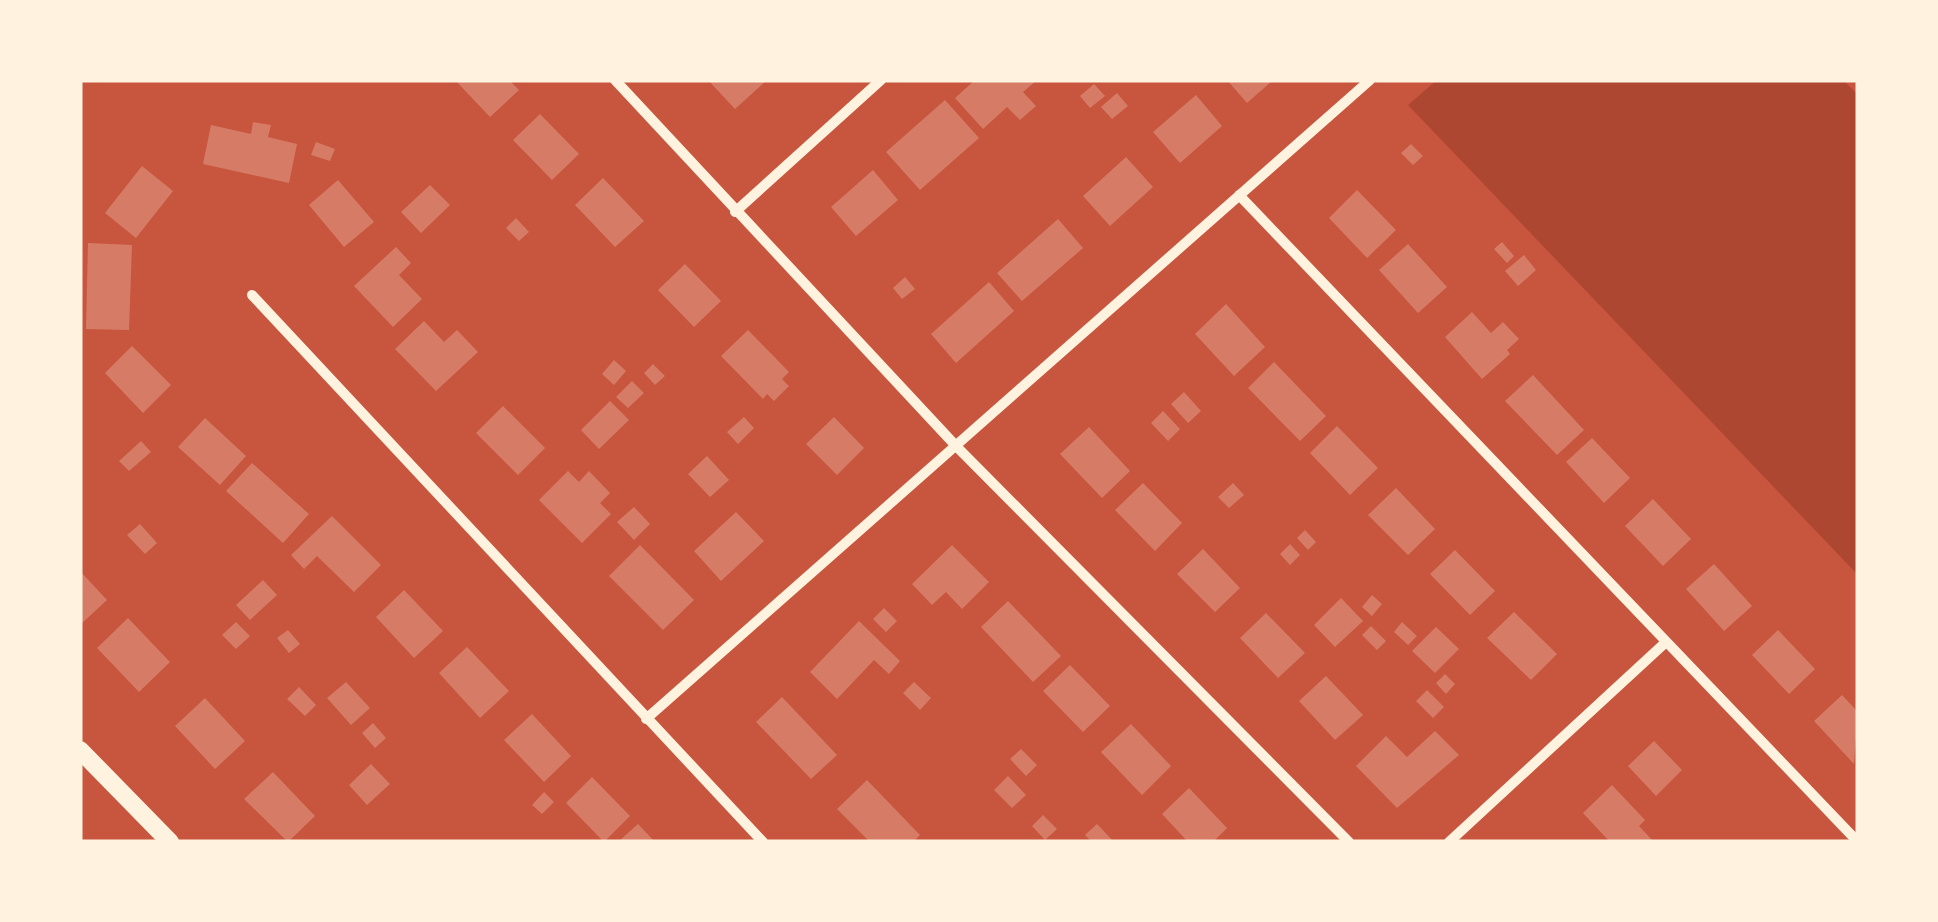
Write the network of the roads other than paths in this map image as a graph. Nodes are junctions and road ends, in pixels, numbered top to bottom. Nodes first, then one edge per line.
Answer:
1 (614, 80) edge
2 (881, 80) edge
3 (1370, 80) edge
4 (1239, 195) junction
5 (735, 212) junction
6 (252, 295) dead end
7 (956, 446) junction
8 (1666, 642) junction
9 (646, 718) junction
10 (80, 750) edge
11 (170, 842) edge
12 (762, 842) edge
13 (1349, 842) edge
14 (1449, 842) edge
15 (1858, 842) edge

1 - 5 street
2 - 5 street
3 - 4 street
4 - 7 street
4 - 8 street
5 - 7 street
6 - 9 street
7 - 9 street
7 - 13 street
8 - 14 street
8 - 15 street
9 - 12 street
10 - 11 street

